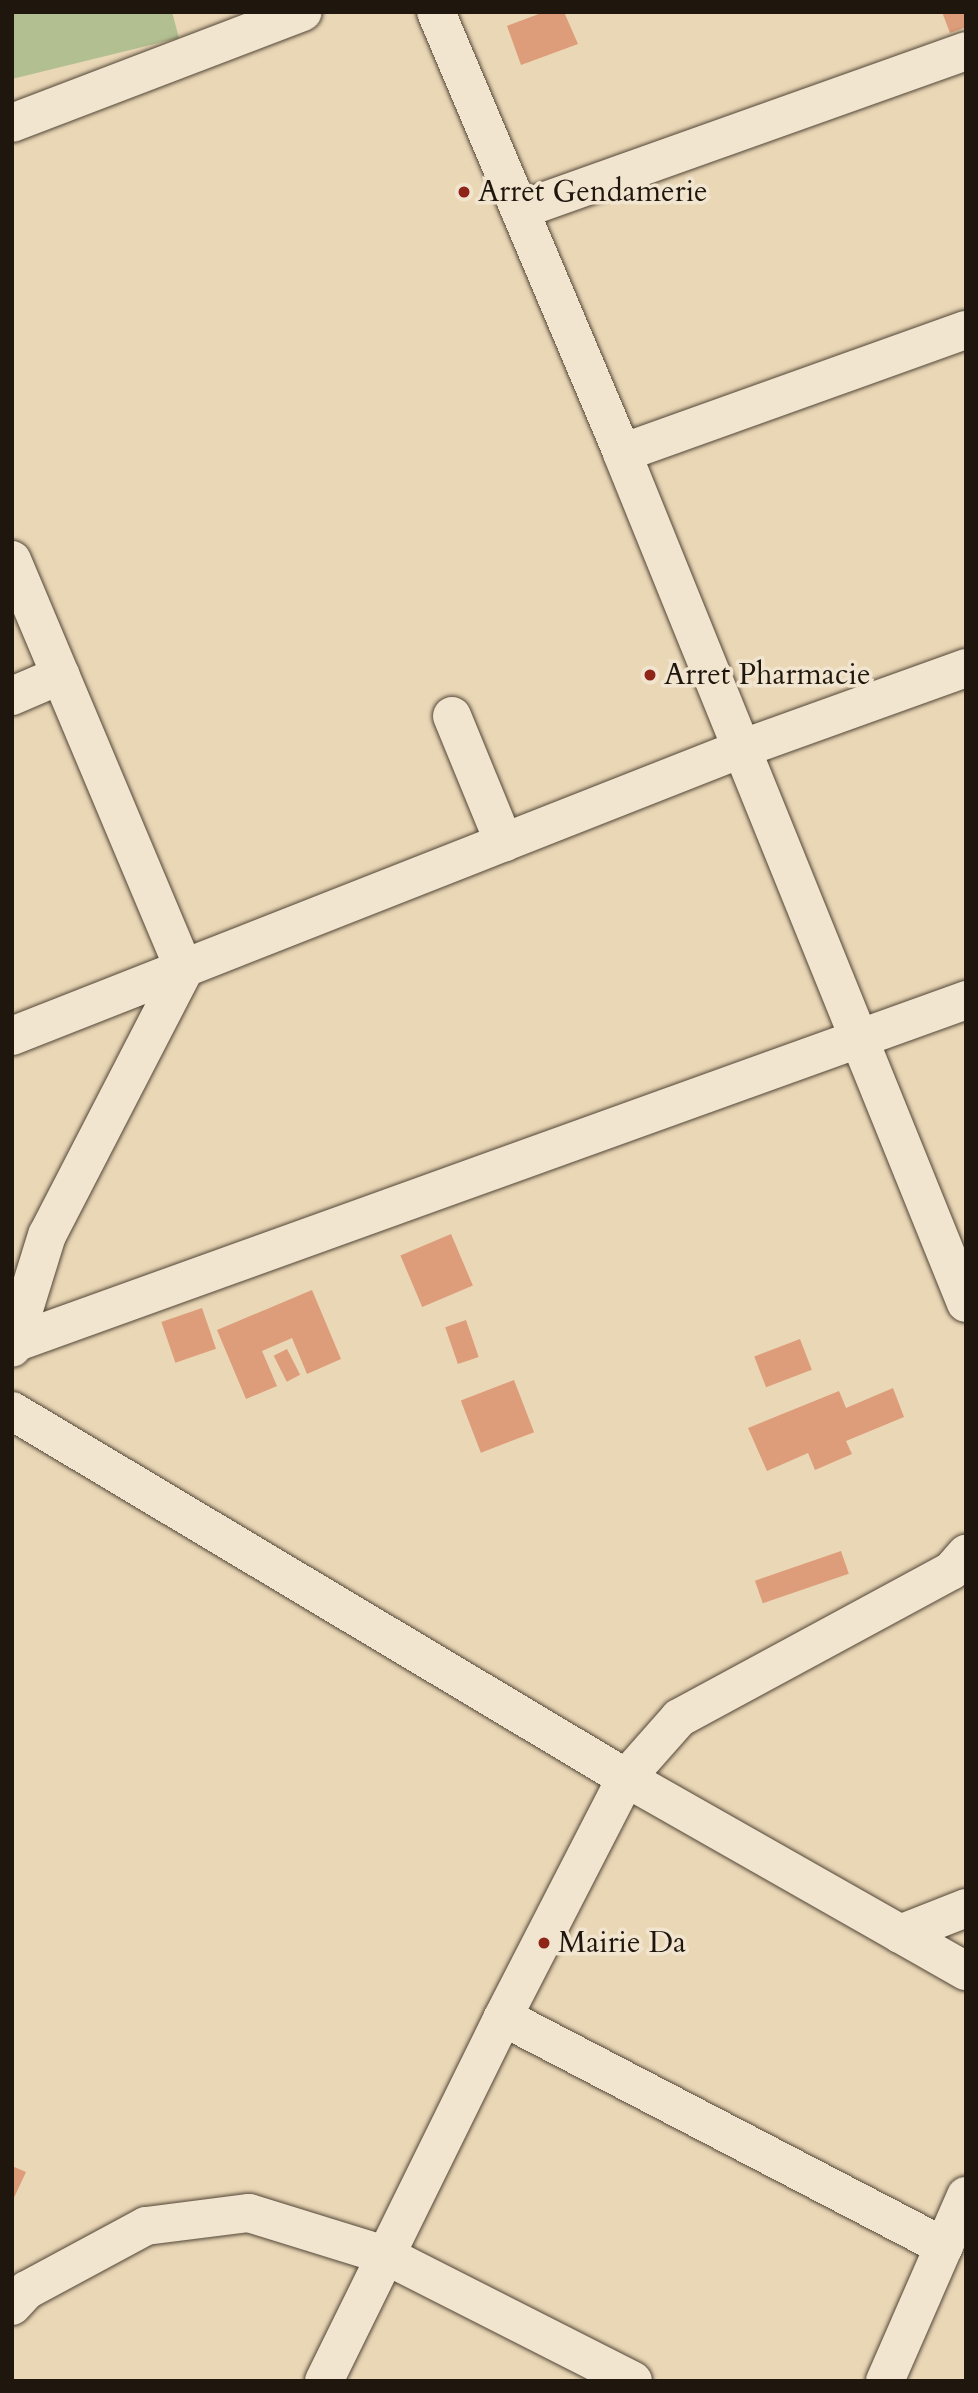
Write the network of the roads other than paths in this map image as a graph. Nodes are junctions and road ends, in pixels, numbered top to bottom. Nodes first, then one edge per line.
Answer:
1 (302, 12) edge
2 (436, 12) edge
3 (966, 51) edge
4 (12, 123) edge
5 (520, 210) junction
6 (966, 330) edge
7 (622, 453) junction
8 (12, 559) edge
9 (966, 668) edge
10 (61, 675) junction
11 (12, 696) edge
12 (452, 716) dead end
13 (741, 749) junction
14 (505, 843) junction
15 (184, 970) junction
16 (966, 1000) edge
17 (12, 1036) edge
18 (858, 1039) junction
19 (963, 1288) edge
20 (13, 1346) edge
21 (12, 1411) edge
22 (966, 1554) edge
23 (626, 1778) junction
24 (966, 1908) edge
25 (900, 1934) junction
26 (966, 1971) edge
27 (503, 2017) junction
28 (966, 2196) edge
29 (944, 2247) junction
30 (385, 2255) junction
31 (12, 2306) edge
32 (324, 2381) edge
33 (633, 2381) edge
34 (885, 2381) edge

1 - 4 street
2 - 5 street
3 - 5 street
5 - 7 street
6 - 7 street
7 - 13 street
8 - 10 street
9 - 13 street
10 - 11 street
10 - 15 street
12 - 14 street
13 - 14 street
13 - 18 street
14 - 15 street
15 - 17 street
15 - 20 street
16 - 18 street
18 - 19 street
18 - 20 street
21 - 23 street
22 - 23 street
23 - 25 street
23 - 27 street
24 - 25 street
25 - 26 street
27 - 29 street
27 - 30 street
28 - 29 street
29 - 34 street
30 - 31 street
30 - 32 street
30 - 33 street

